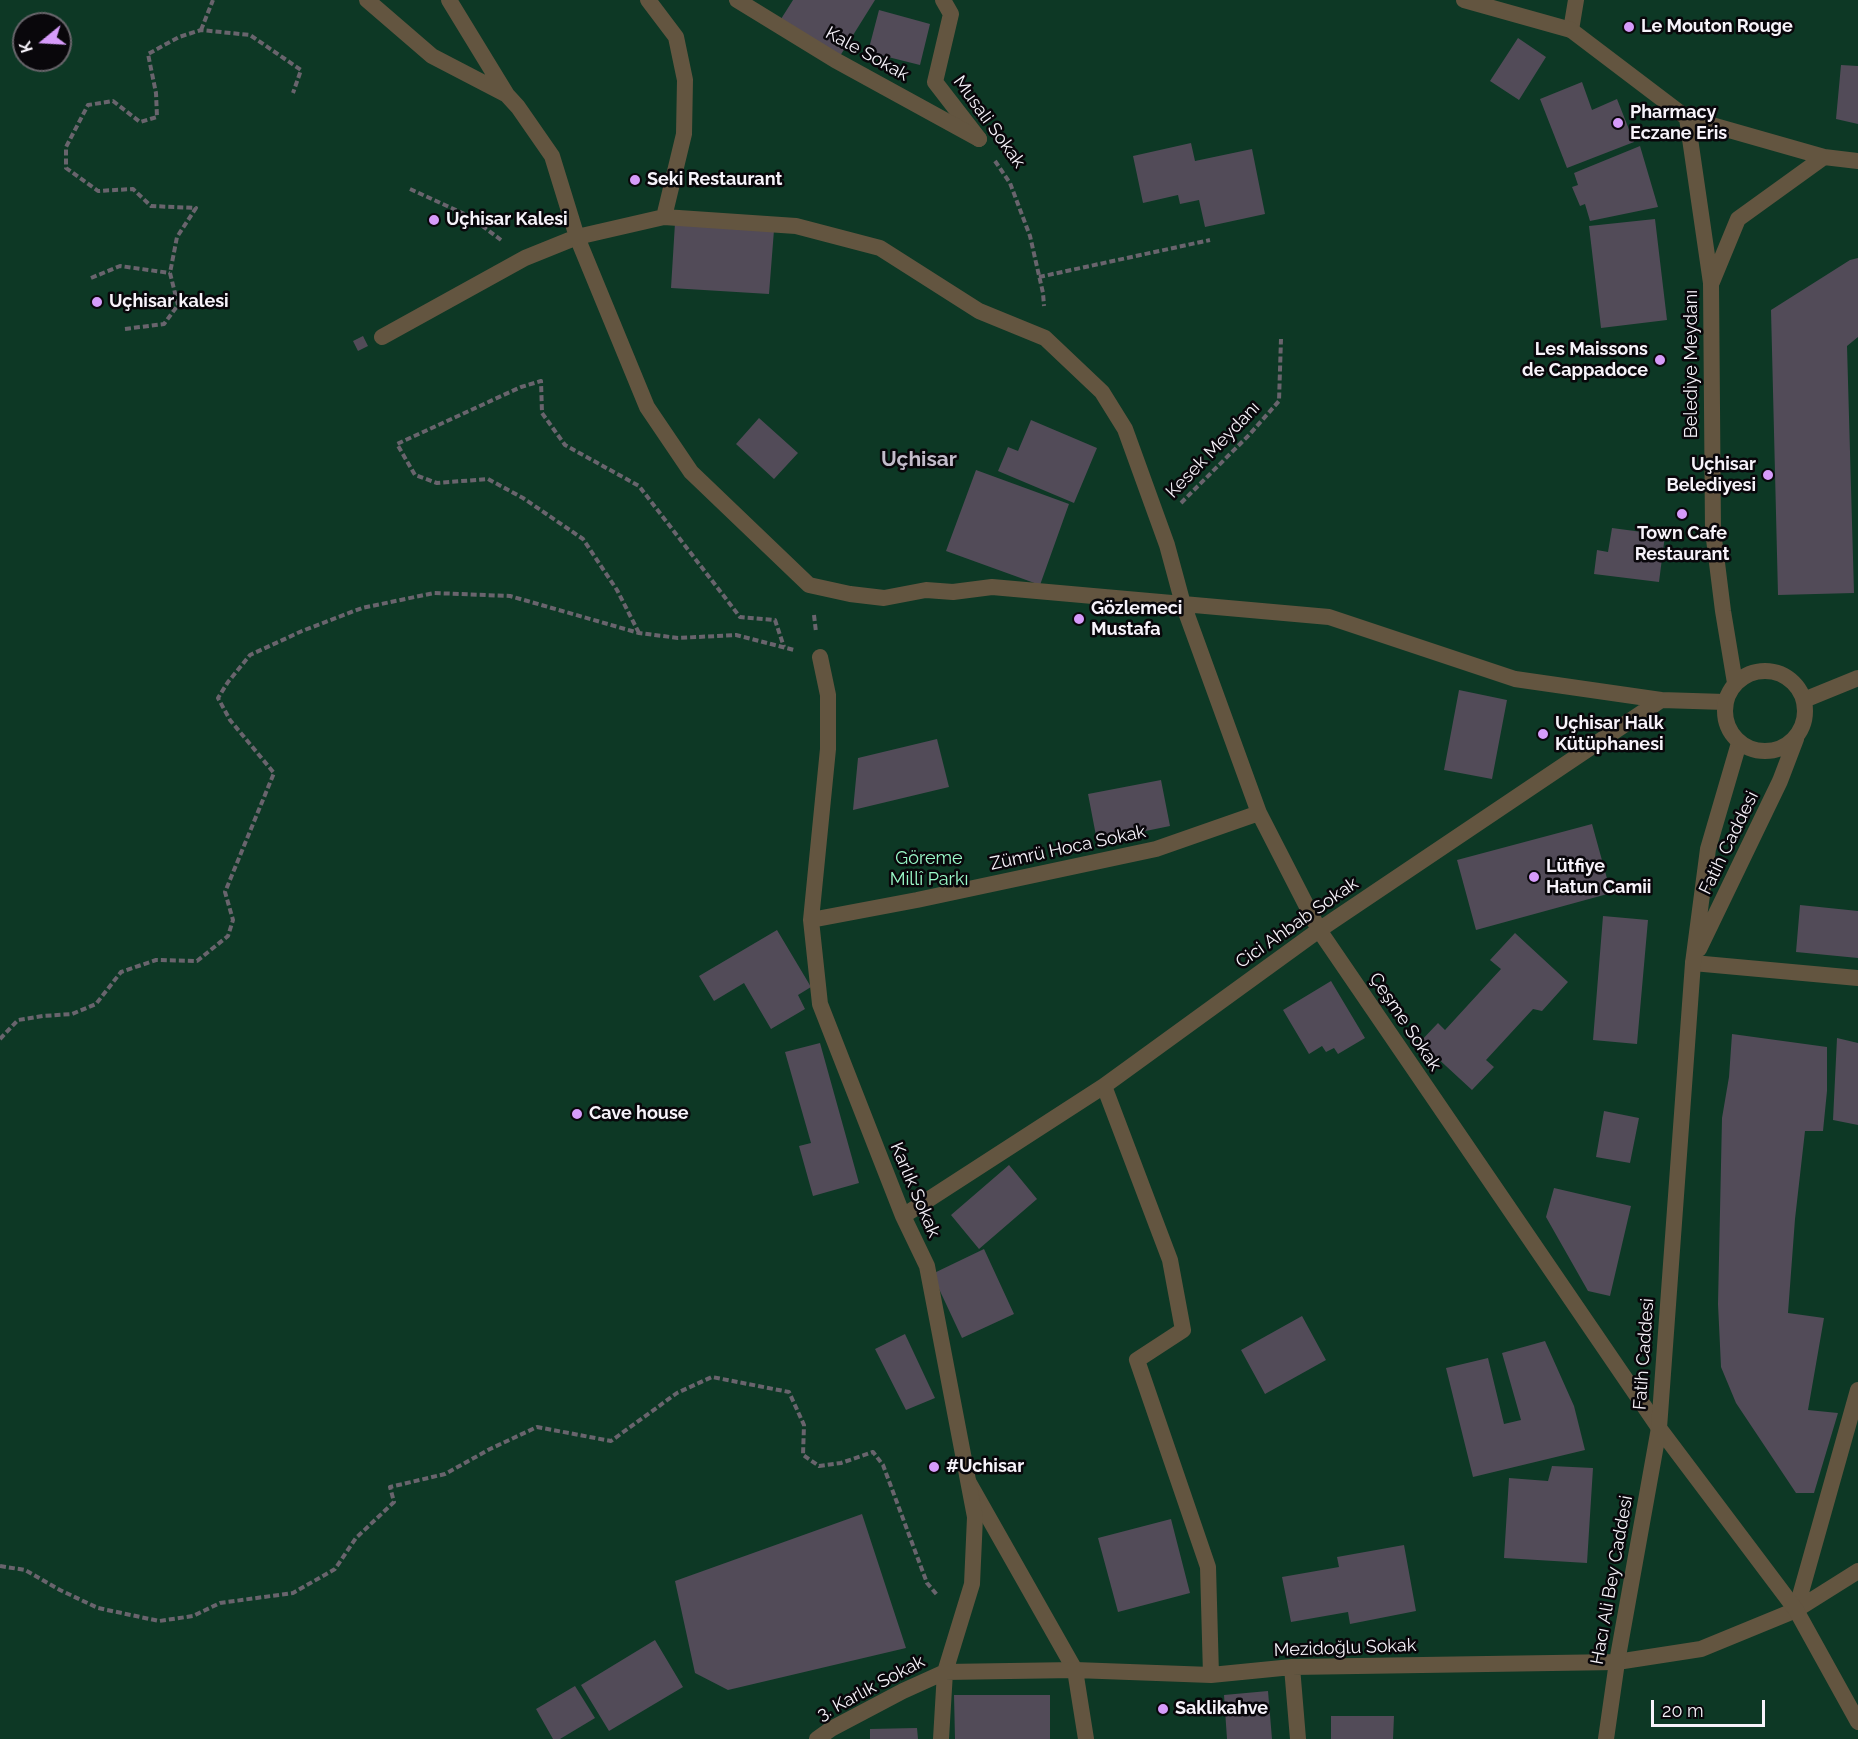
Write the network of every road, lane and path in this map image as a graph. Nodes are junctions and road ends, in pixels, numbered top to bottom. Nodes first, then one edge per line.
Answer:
1 (213, 0) edge
2 (367, 0) edge
3 (449, 0) edge
4 (648, 0) edge
5 (737, 0) edge
6 (943, 0) edge
7 (1464, 0) edge
8 (1576, 0) edge
9 (201, 30) junction
10 (1571, 30) junction
11 (293, 93) dead end
12 (507, 95) junction
13 (1687, 117) junction
14 (979, 139) junction
15 (1824, 157) junction
16 (1858, 160) edge
17 (410, 189) dead end
18 (664, 217) junction
19 (577, 237) junction
20 (1210, 240) dead end
21 (525, 258) junction
22 (171, 273) junction
23 (1039, 277) junction
24 (91, 278) dead end
25 (1712, 282) junction
26 (125, 329) dead end
27 (382, 337) dead end
28 (1046, 338) junction
29 (1281, 339) dead end
30 (1167, 545) junction
31 (810, 585) junction
32 (1183, 604) junction
33 (639, 633) junction
34 (784, 648) junction
35 (820, 657) junction
36 (1858, 678) edge
37 (1735, 683) junction
38 (1661, 700) junction
39 (1804, 700) junction
40 (1725, 702) junction
41 (1796, 739) junction
42 (1739, 743) junction
43 (1258, 813) junction
44 (811, 920) junction
45 (1319, 930) junction
46 (1693, 963) junction
47 (1858, 978) edge
48 (0, 1038) edge
49 (1104, 1086) junction
50 (903, 1216) junction
51 (1858, 1390) edge
52 (1659, 1428) junction
53 (968, 1480) junction
54 (0, 1566) edge
55 (1858, 1570) edge
56 (927, 1583) dead end
57 (1796, 1610) junction
58 (1617, 1662) junction
59 (1292, 1666) junction
60 (1075, 1670) junction
61 (945, 1672) junction
62 (1211, 1676) junction
63 (1858, 1722) edge
64 (817, 1739) edge
65 (941, 1739) edge
66 (1086, 1739) edge
67 (1298, 1739) edge
68 (1606, 1739) edge

1 - 9 path
2 - 12 street
3 - 12 street
4 - 18 street
5 - 14 street, Kale Sokak
6 - 14 street, Musali Sokak
7 - 10 street
8 - 10 street
9 - 11 path
9 - 22 path
10 - 13 street
12 - 19 street
13 - 15 street
13 - 25 street, Belediye Meydanı
14 - 23 path, Musali Sokak
15 - 16 street
15 - 25 street
17 - 21 path
18 - 19 street
18 - 28 street
19 - 21 street
19 - 31 street
20 - 23 path
21 - 27 street
22 - 24 path
22 - 26 path
23 - 28 path, Musali Sokak
25 - 37 street, Belediye Meydanı
28 - 30 street, Çeşme Sokak
29 - 30 path, Kesek Meydanı
30 - 32 street, Çeşme Sokak
31 - 32 street
31 - 35 path
32 - 38 street
32 - 43 street, Çeşme Sokak
33 - 34 path
33 - 34 path
33 - 48 path
34 - 35 path
35 - 44 street, Karlık Sokak
36 - 39 street
37 - 39 street
37 - 40 street
38 - 40 street
38 - 45 street, Cici Ahbab Sokak
39 - 41 street
40 - 42 street
41 - 42 street
41 - 46 street, Fatih Caddesi
42 - 46 street, Fatih Caddesi
43 - 44 street, Zümrü Hoca Sokak
43 - 45 street, Çeşme Sokak
44 - 50 street, Karlık Sokak
45 - 49 street, Cici Ahbab Sokak
45 - 52 street, Çeşme Sokak
46 - 47 street
46 - 52 street, Fatih Caddesi
49 - 50 street, Cici Ahbab Sokak
49 - 62 street
50 - 53 street, Karlık Sokak
51 - 57 street
52 - 57 street, Fatih Caddesi
52 - 58 street, Hacı Ali Bey Caddesi
53 - 60 street
53 - 61 street, Karlık Sokak
54 - 56 path
55 - 57 street, Mezidoğlu Sokak
57 - 58 street, Mezidoğlu Sokak
57 - 63 street, Fatih Caddesi
58 - 59 street, Mezidoğlu Sokak
58 - 68 street, Hacı Ali Bey Caddesi
59 - 62 street, Mezidoğlu Sokak
59 - 67 street
60 - 61 street, Mezidoğlu Sokak
60 - 62 street, Mezidoğlu Sokak
60 - 66 street
61 - 64 street, 3. Karlık Sokak
61 - 65 street, Karlık Sokak

